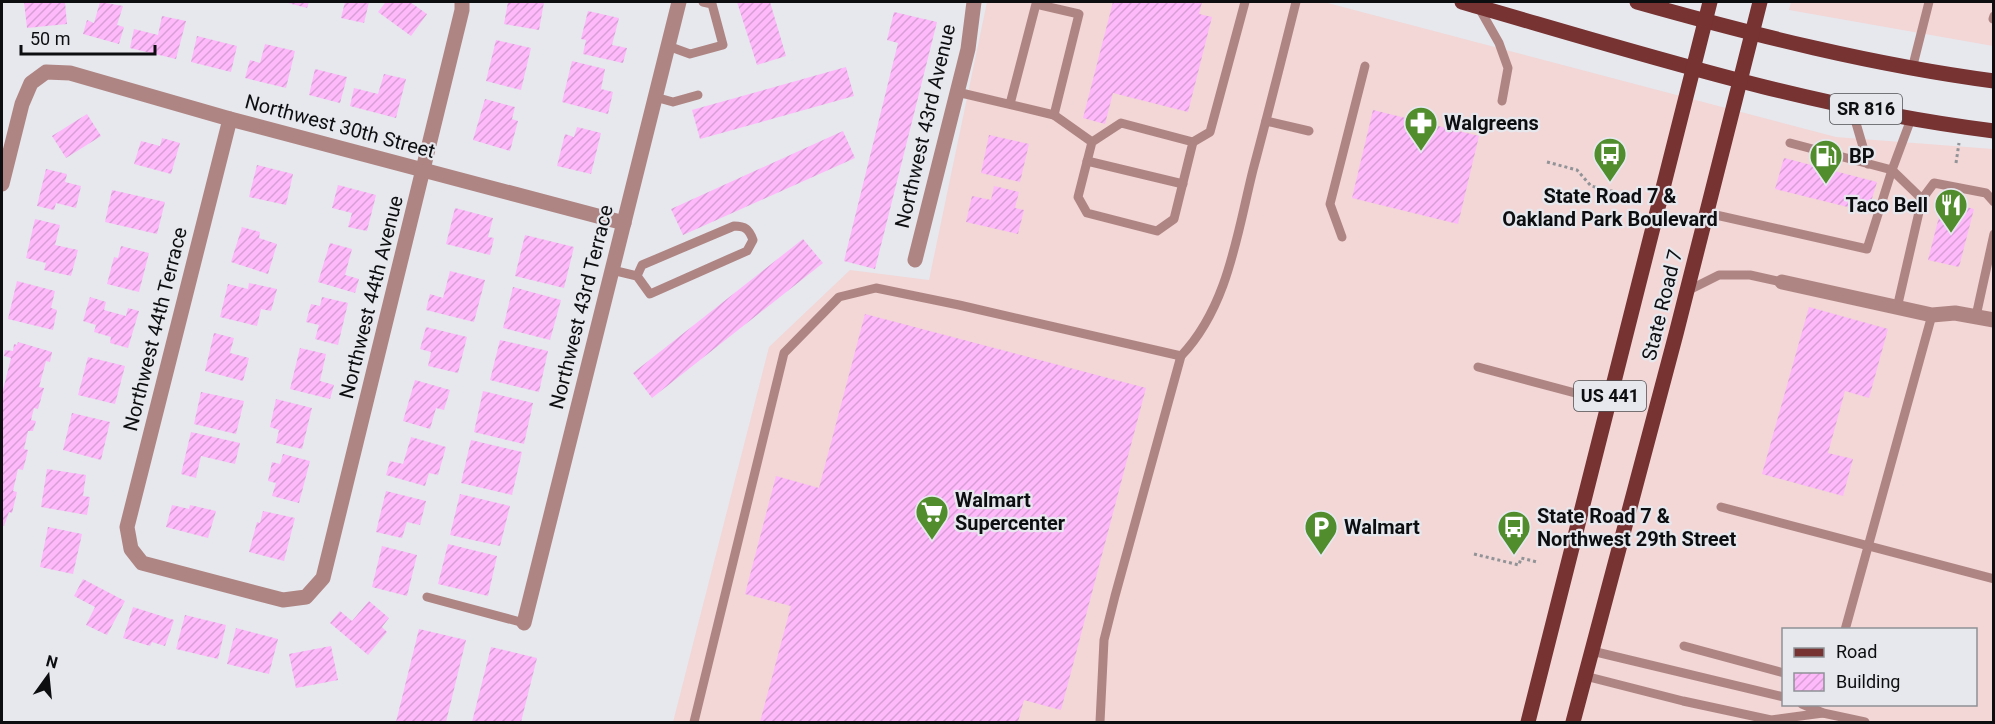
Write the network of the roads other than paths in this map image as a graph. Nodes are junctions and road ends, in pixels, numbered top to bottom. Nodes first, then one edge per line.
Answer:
1 (462, 2) edge
2 (679, 2) edge
3 (703, 2) edge
4 (974, 2) edge
5 (1245, 2) edge
6 (1296, 2) edge
7 (1462, 2) edge
8 (1637, 2) edge
9 (1710, 2) edge
10 (1760, 2) edge
11 (1929, 2) edge
12 (1478, 6) junction
13 (1705, 20) junction
14 (1752, 33) junction
15 (668, 46) junction
16 (1365, 66) dead end
17 (1693, 69) junction
18 (1912, 69) junction
19 (1740, 81) junction
20 (1994, 81) edge
21 (957, 92) junction
22 (698, 95) dead end
23 (655, 97) junction
24 (1502, 101) dead end
25 (1010, 104) junction
26 (1851, 106) junction
27 (1054, 115) junction
28 (230, 118) junction
29 (1911, 119) junction
30 (1266, 121) junction
31 (1309, 131) dead end
32 (1994, 131) edge
33 (1092, 142) junction
34 (1193, 142) junction
35 (1790, 143) dead end
36 (1087, 160) junction
37 (1868, 164) junction
38 (424, 170) junction
39 (1892, 170) junction
40 (2, 184) edge
41 (1183, 184) junction
42 (1922, 199) junction
43 (1994, 202) edge
44 (1707, 213) junction
45 (624, 223) junction
46 (1994, 234) edge
47 (1341, 237) dead end
48 (915, 260) dead end
49 (612, 270) junction
50 (637, 276) junction
51 (1782, 282) joint
52 (1687, 291) junction
53 (1897, 308) junction
54 (1932, 315) junction
55 (1976, 316) junction
56 (1994, 320) edge
57 (1181, 356) junction
58 (1478, 367) dead end
59 (1609, 402) junction
60 (1721, 507) dead end
61 (1868, 545) junction
62 (1994, 579) edge
63 (306, 597) joint
64 (427, 597) dead end
65 (524, 623) joint
66 (1846, 628) edge
67 (1684, 645) dead end
68 (1592, 651) junction
69 (1782, 672) edge
70 (1585, 676) junction
71 (1782, 697) edge
72 (1808, 706) edge
73 (1824, 709) edge
74 (694, 723) edge
75 (1100, 723) edge
76 (1528, 723) edge
77 (1573, 723) edge
78 (1865, 723) edge

1 - 38 street, Northwest 44th Avenue
2 - 15 street, Northwest 43rd Terrace
3 - 15 lane
4 - 21 street, Northwest 43rd Avenue
5 - 34 lane
6 - 30 lane
7 - 12 main road, SR 816
8 - 13 main road, SR 816
9 - 13 main road, State Road 7 / US 441
10 - 14 main road, State Road 7 / US 441
11 - 18 lane
12 - 17 main road, SR 816
12 - 24 lane
13 - 14 main road, SR 816
13 - 17 main road, State Road 7 / US 441
14 - 18 main road, SR 816
14 - 19 main road, State Road 7 / US 441
15 - 23 street, Northwest 43rd Terrace
16 - 47 lane
17 - 19 main road, SR 816
17 - 59 main road, State Road 7 / US 441
18 - 20 main road, SR 816
19 - 26 main road, SR 816
19 - 44 main road, State Road 7 / US 441
21 - 25 lane
21 - 48 street, Northwest 43rd Avenue
22 - 23 lane
23 - 45 street, Northwest 43rd Terrace
25 - 27 lane
25 - 27 lane
26 - 29 main road, SR 816
26 - 37 lane
27 - 33 lane
28 - 38 street, Northwest 30th Street
28 - 40 street, Northwest 30th Street
28 - 63 street, Northwest 44th Terrace
29 - 32 main road, SR 816
29 - 39 lane
30 - 31 lane
30 - 57 lane
33 - 34 lane
33 - 36 lane
34 - 41 lane
35 - 37 lane
36 - 41 lane
36 - 41 lane
37 - 39 lane
38 - 45 street, Northwest 30th Street
38 - 63 street, Northwest 44th Avenue
39 - 42 lane
39 - 44 lane
42 - 43 lane
42 - 53 lane
44 - 52 main road, State Road 7 / US 441
45 - 49 street, Northwest 43rd Terrace
46 - 55 lane
49 - 50 lane
49 - 65 street, Northwest 43rd Terrace
50 - 50 lane
51 - 52 lane
51 - 53 street
52 - 68 main road, State Road 7 / US 441
53 - 54 street
54 - 55 street
54 - 61 lane
55 - 56 street
57 - 74 lane
57 - 75 lane
58 - 59 lane
59 - 76 main road, State Road 7 / US 441
60 - 61 lane
61 - 62 lane
61 - 66 lane
64 - 65 lane
67 - 69 lane
68 - 70 main road, State Road 7 / US 441
68 - 71 lane
70 - 73 lane
70 - 77 main road, State Road 7 / US 441
72 - 73 lane
73 - 78 lane

